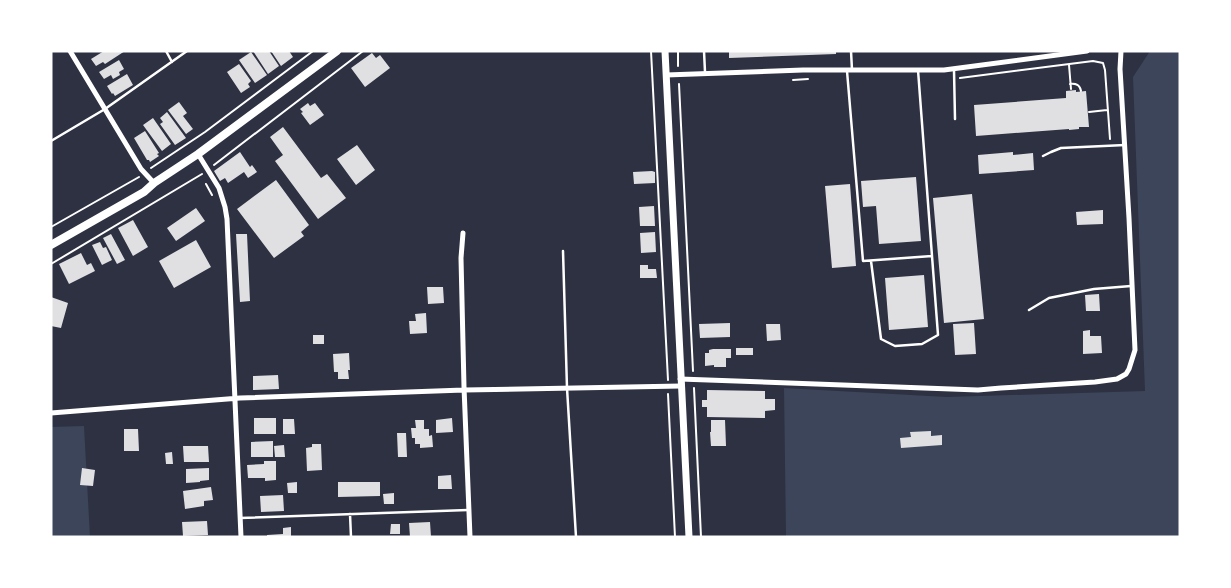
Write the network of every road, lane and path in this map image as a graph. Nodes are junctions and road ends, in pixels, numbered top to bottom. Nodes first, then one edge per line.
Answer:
1 (70, 51) edge
2 (166, 51) edge
3 (187, 51) edge
4 (313, 51) edge
5 (337, 51) edge
6 (651, 51) edge
7 (665, 51) edge
8 (678, 51) edge
9 (704, 51) edge
10 (851, 51) edge
11 (1034, 51) edge
12 (1087, 51) edge
13 (1121, 51) edge
14 (1034, 58) junction
15 (172, 62) junction
16 (1069, 65) dead end
17 (954, 69) junction
18 (849, 70) junction
19 (918, 70) junction
20 (705, 74) junction
21 (666, 75) junction
22 (679, 75) junction
23 (1070, 84) junction
24 (1071, 89) dead end
25 (1081, 91) dead end
26 (105, 109) junction
27 (1108, 110) dead end
28 (1089, 112) dead end
29 (955, 118) dead end
30 (51, 141) edge
31 (1124, 145) junction
32 (198, 154) junction
33 (1043, 156) dead end
34 (144, 173) junction
35 (154, 183) junction
36 (51, 227) edge
37 (463, 233) dead end
38 (51, 245) edge
39 (563, 251) dead end
40 (932, 256) junction
41 (871, 261) junction
42 (1132, 285) junction
43 (1029, 310) dead end
44 (693, 379) junction
45 (680, 382) junction
46 (668, 386) junction
47 (567, 388) junction
48 (464, 390) junction
49 (235, 398) junction
50 (51, 414) edge
51 (468, 510) junction
52 (350, 514) junction
53 (240, 518) junction
54 (241, 537) edge
55 (351, 537) edge
56 (470, 537) edge
57 (576, 537) edge
58 (675, 537) edge
59 (689, 537) edge
60 (701, 537) edge

1 - 26 street
2 - 15 lane
3 - 15 lane
4 - 34 path
5 - 32 main road
6 - 46 path
7 - 21 street
8 - 22 path
9 - 20 lane
10 - 18 lane
11 - 14 lane
12 - 14 street
13 - 31 street
14 - 17 street
15 - 26 lane
16 - 23 path
17 - 19 street
17 - 29 lane
18 - 19 street
18 - 20 street
18 - 41 lane
19 - 40 lane
20 - 22 street
21 - 22 street
21 - 45 street
22 - 44 path
23 - 24 path
23 - 25 path
26 - 30 lane
26 - 34 street
27 - 28 path
31 - 33 lane
31 - 42 street
32 - 35 main road
32 - 49 street
34 - 35 street
34 - 36 path
35 - 38 main road
37 - 48 street
39 - 47 lane
40 - 41 lane
40 - 41 lane
42 - 43 lane
42 - 44 street
44 - 45 street
44 - 60 path
45 - 46 street
45 - 59 street
46 - 47 street
46 - 58 path
47 - 48 street
47 - 57 lane
48 - 49 street
48 - 51 street
49 - 50 street
49 - 53 street
51 - 52 lane
51 - 56 street
52 - 53 lane
52 - 55 lane
53 - 54 street

